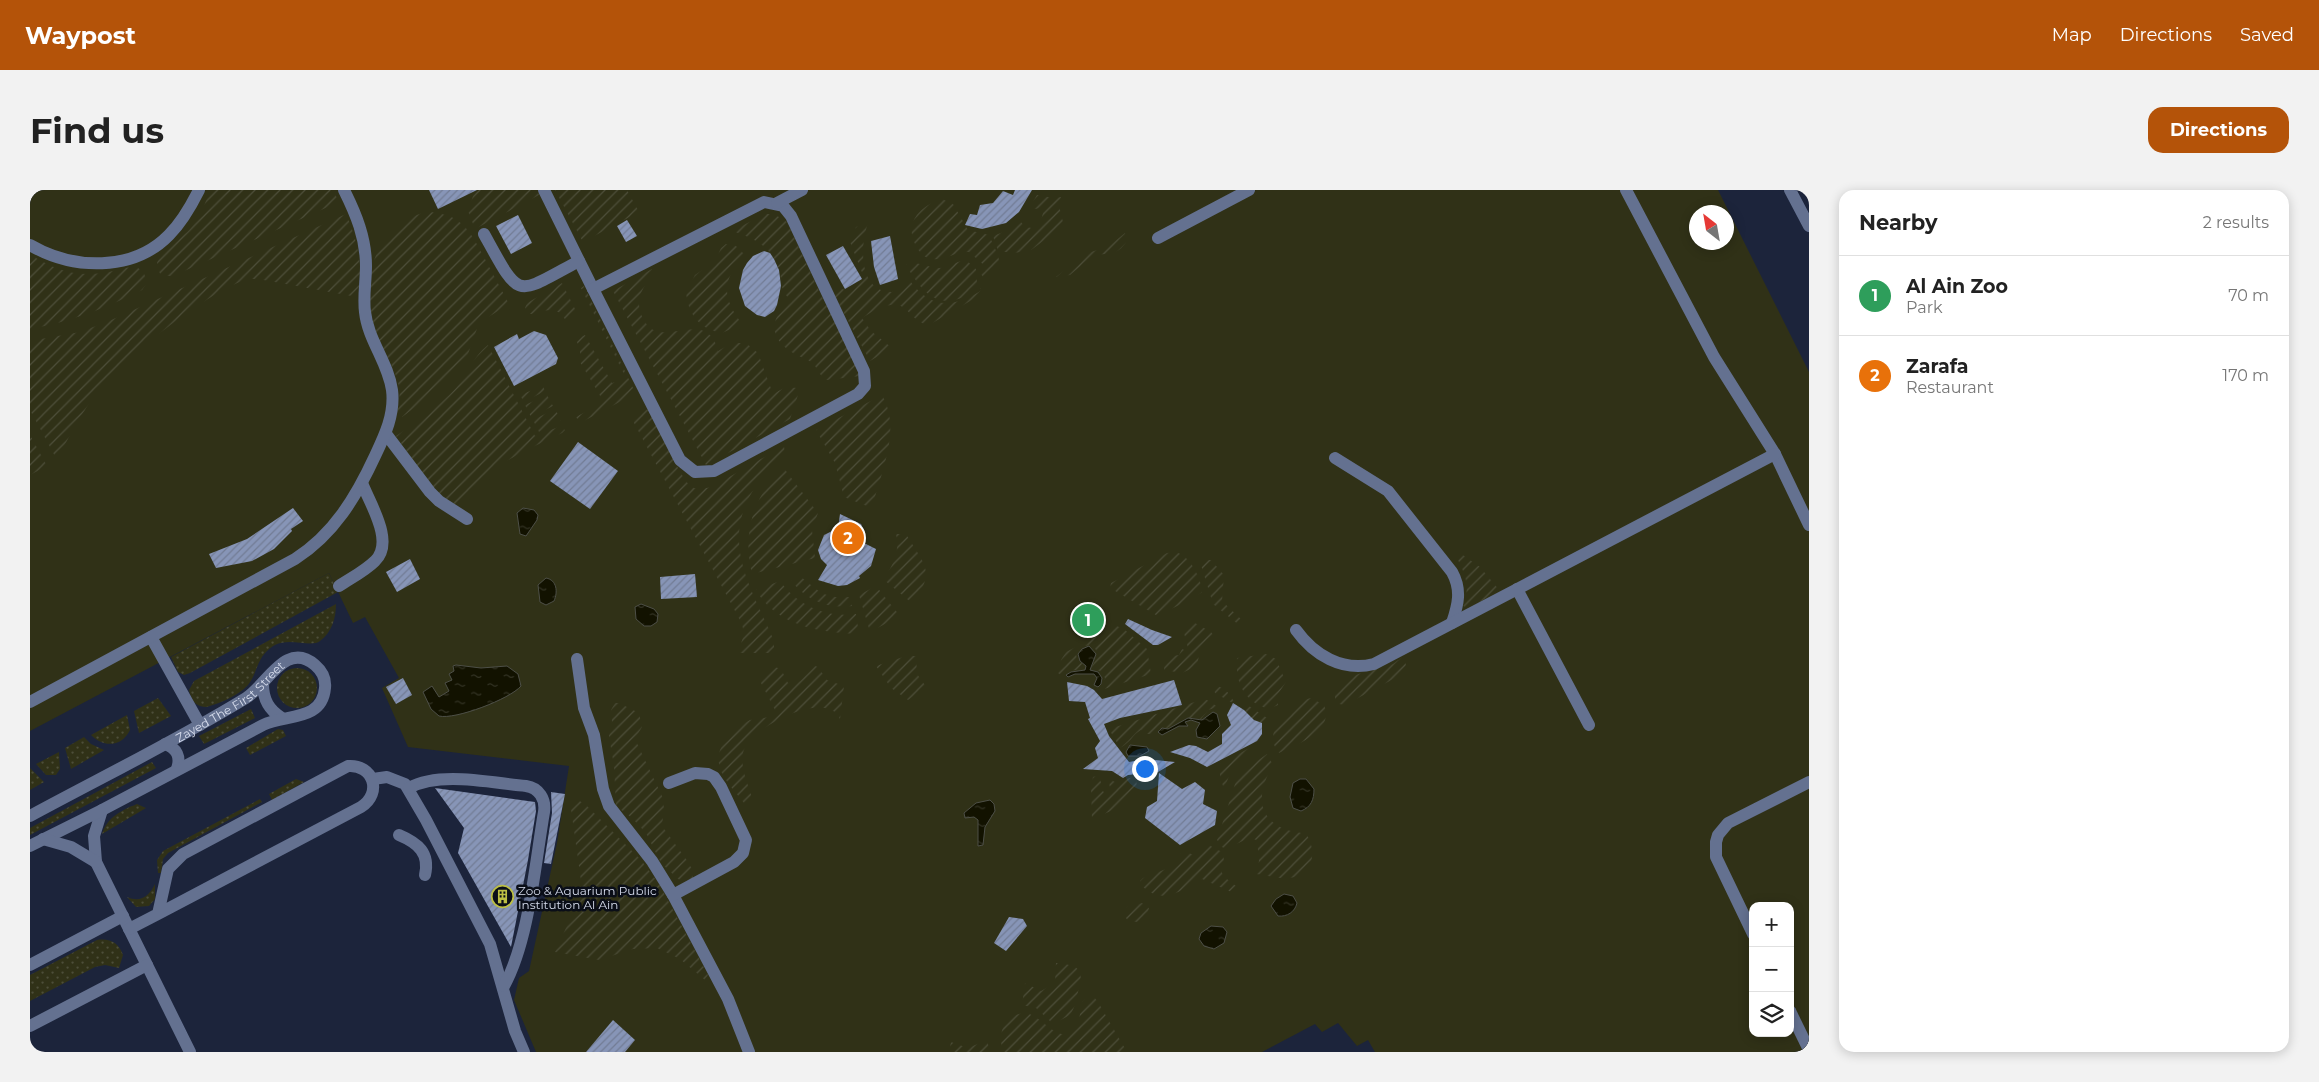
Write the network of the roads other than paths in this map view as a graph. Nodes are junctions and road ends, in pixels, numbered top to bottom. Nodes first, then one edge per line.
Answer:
1 (199, 190) edge
2 (344, 190) edge
3 (544, 190) edge
4 (802, 190) edge
5 (1248, 190) edge
6 (1626, 190) edge
7 (1790, 190) edge
8 (777, 203) junction
9 (1809, 226) edge
10 (484, 234) dead end
11 (1158, 238) dead end
12 (30, 245) edge
13 (579, 261) junction
14 (593, 289) junction
15 (386, 434) junction
16 (1775, 454) junction
17 (1335, 458) dead end
18 (362, 483) junction
19 (467, 519) dead end
20 (1809, 526) edge
21 (339, 586) dead end
22 (1517, 589) junction
23 (1452, 623) junction
24 (1296, 630) dead end
25 (151, 637) junction
26 (577, 659) dead end
27 (263, 684) junction
28 (30, 702) edge
29 (282, 718) junction
30 (200, 725) junction
31 (1589, 725) dead end
32 (165, 744) junction
33 (177, 769) junction
34 (373, 779) junction
35 (1809, 782) edge
36 (670, 783) dead end
37 (409, 788) junction
38 (102, 810) junction
39 (30, 816) edge
40 (399, 835) dead end
41 (44, 839) junction
42 (30, 846) edge
43 (96, 862) junction
44 (425, 875) dead end
45 (673, 894) junction
46 (158, 914) junction
47 (123, 916) junction
48 (1749, 926) edge
49 (129, 929) junction
50 (30, 965) edge
51 (147, 965) junction
52 (504, 986) junction
53 (1794, 1019) edge
54 (30, 1026) edge
55 (1809, 1050) edge
56 (190, 1052) edge
57 (524, 1052) edge
58 (749, 1052) edge

1 - 12 street
2 - 15 street
3 - 13 street
4 - 8 street
5 - 11 street
6 - 16 street
7 - 9 street
8 - 14 street
8 - 14 street
10 - 13 street
13 - 14 street
15 - 18 street
15 - 19 street
16 - 20 street
16 - 22 street
17 - 23 street
18 - 21 street
18 - 25 street
22 - 23 street
22 - 31 street
23 - 24 street
25 - 28 street
25 - 30 street
26 - 45 street
27 - 29 street
27 - 29 street, Zayed The First Street
27 - 30 street, Zayed The First Street
29 - 33 street, Zayed The First Street
30 - 32 street, Zayed The First Street
32 - 33 street
32 - 39 street, Zayed The First Street
33 - 38 street, Zayed The First Street
34 - 37 street
34 - 46 street
34 - 46 street
35 - 48 street
36 - 45 street
37 - 52 street
37 - 52 street
38 - 41 street, Zayed The First Street
38 - 43 street
40 - 44 street
41 - 42 street, Zayed The First Street
41 - 43 street
43 - 47 street
45 - 58 street
46 - 49 street
47 - 49 street
47 - 50 street
49 - 51 street
51 - 54 street
51 - 56 street
52 - 57 street
53 - 55 street

